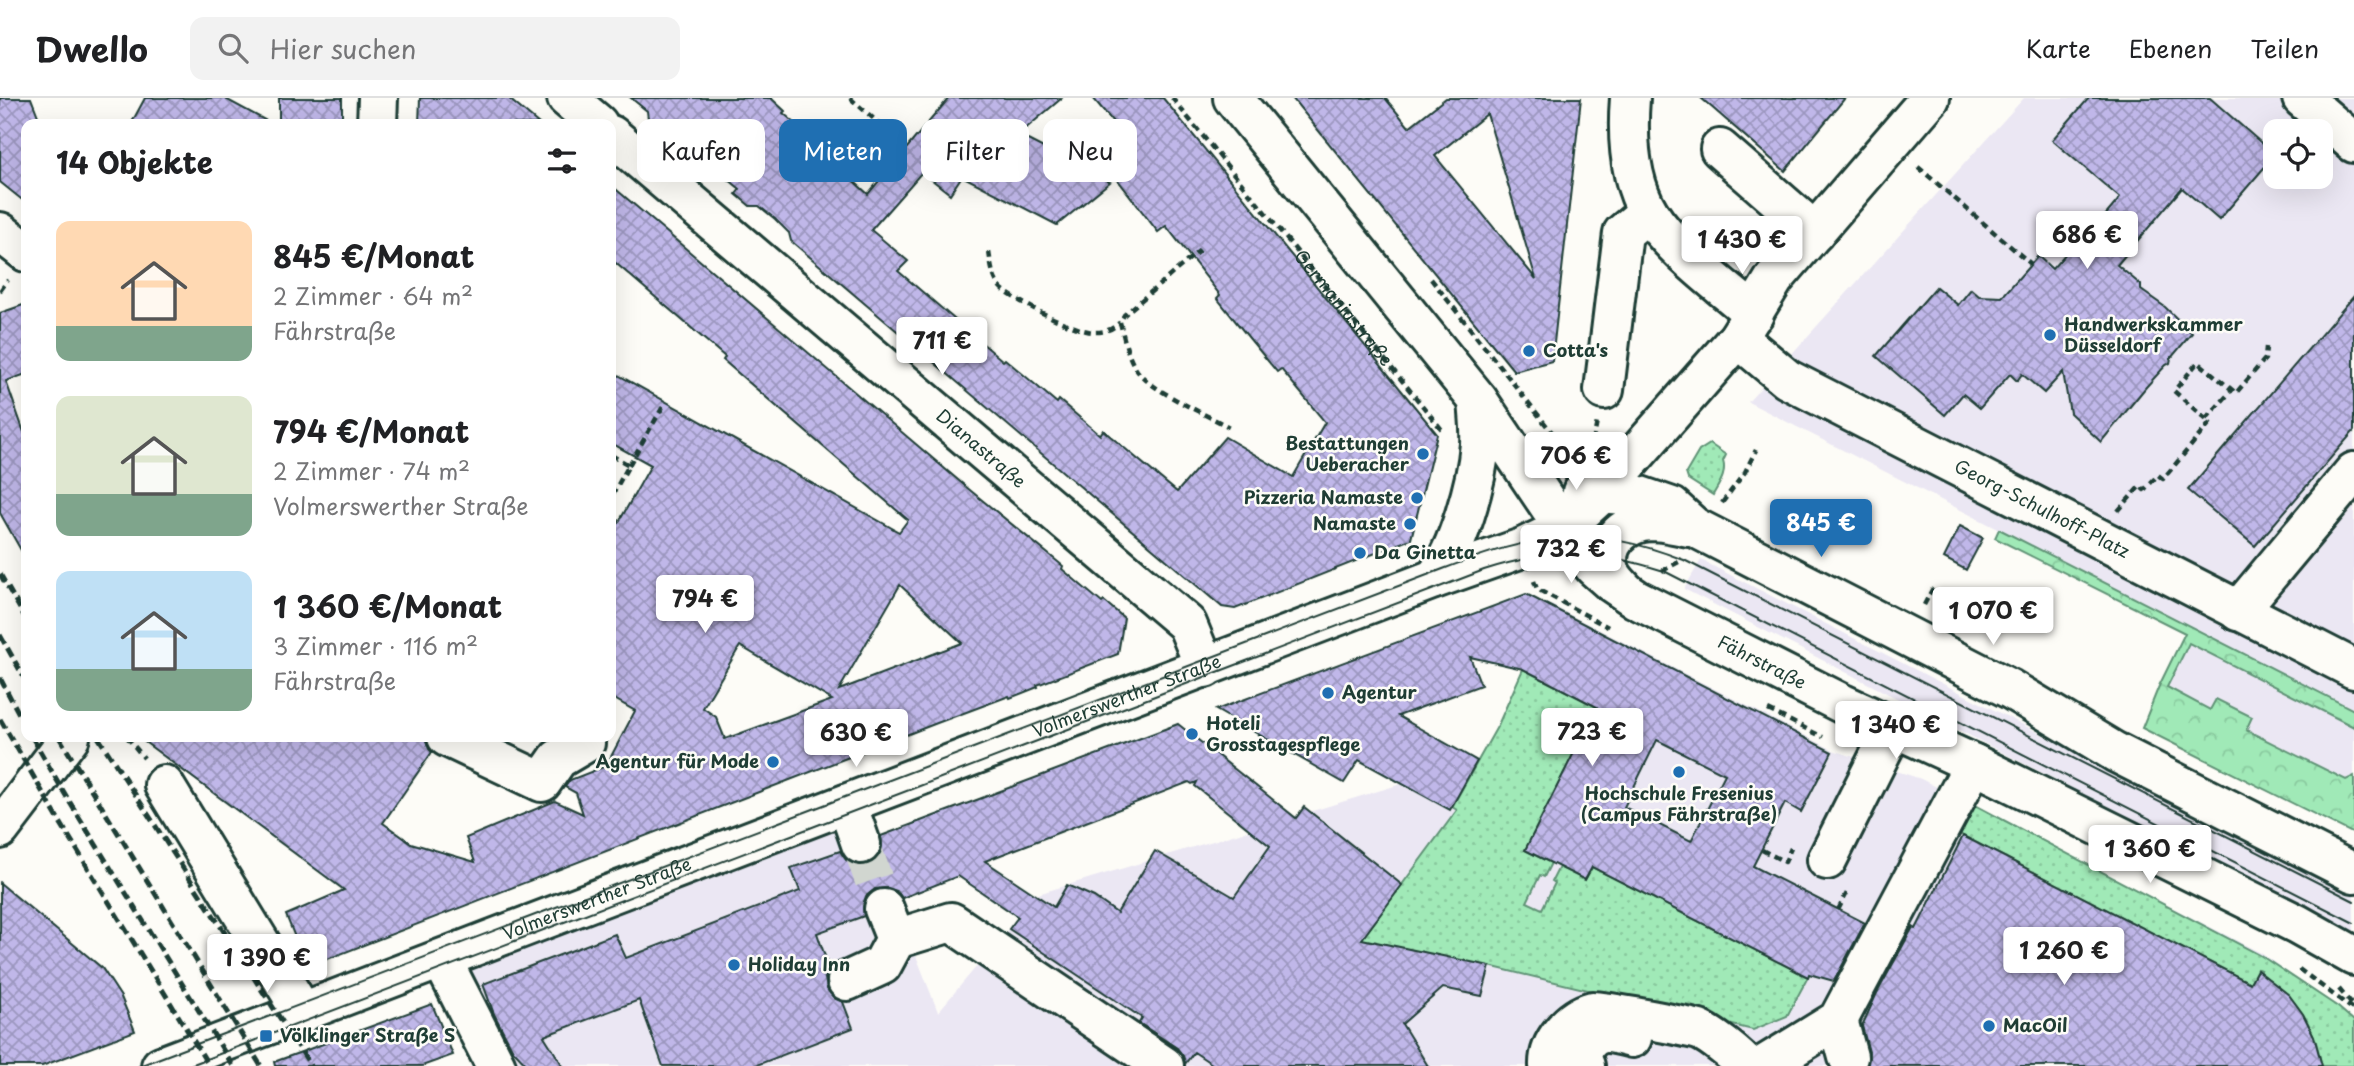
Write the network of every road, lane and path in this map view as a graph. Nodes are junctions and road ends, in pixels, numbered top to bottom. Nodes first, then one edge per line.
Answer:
1 (378, 98) edge
2 (568, 98) edge
3 (850, 98) edge
4 (1172, 98) edge
5 (1233, 98) edge
6 (1630, 98) edge
7 (1930, 98) edge
8 (2302, 98) edge
9 (377, 119) edge
10 (592, 119) edge
11 (874, 119) edge
12 (616, 139) edge
13 (2354, 143) edge
14 (1891, 144) junction
15 (1720, 149) dead end
16 (1648, 212) junction
17 (0, 232) edge
18 (1815, 232) junction
19 (21, 248) edge
20 (1200, 250) dead end
21 (989, 252) dead end
22 (2031, 264) dead end
23 (1119, 322) junction
24 (1746, 326) junction
25 (2266, 347) dead end
26 (1604, 390) dead end
27 (2232, 390) junction
28 (1478, 400) junction
29 (664, 405) dead end
30 (2206, 419) junction
31 (1229, 427) dead end
32 (1450, 440) dead end
33 (1593, 442) dead end
34 (1756, 450) dead end
35 (616, 458) edge
36 (629, 465) junction
37 (2354, 472) edge
38 (1545, 475) junction
39 (616, 489) edge
40 (1601, 494) junction
41 (2128, 499) dead end
42 (1564, 527) junction
43 (1699, 531) junction
44 (1434, 579) junction
45 (1640, 584) junction
46 (1935, 584) dead end
47 (2238, 611) junction
48 (1918, 615) dead end
49 (1205, 668) junction
50 (2354, 668) edge
51 (1894, 727) junction
52 (66, 742) edge
53 (458, 742) edge
54 (585, 743) dead end
55 (1974, 764) junction
56 (164, 785) dead end
57 (847, 804) junction
58 (1, 825) edge
59 (861, 844) tunnel mouth
60 (1792, 846) dead end
61 (1762, 850) dead end
62 (1827, 860) dead end
63 (2354, 873) edge
64 (2354, 956) edge
65 (442, 960) junction
66 (847, 981) dead end
67 (303, 1013) junction
68 (1838, 1020) junction
69 (1848, 1057) dead end
70 (1751, 1065) edge
71 (161, 1066) edge
72 (496, 1066) edge
73 (1164, 1066) edge
74 (1549, 1066) edge
75 (1585, 1066) edge

1 - 9 street
2 - 10 street
3 - 11 path
4 - 32 path, Germaniastraße
5 - 28 street
6 - 16 street, Georg-Schulhoff-Platz
7 - 14 street, Volmerswerther Straße
8 - 13 street
12 - 49 street, Dianastraße
14 - 18 street, Volmerswerther Straße
14 - 22 path
15 - 18 street
16 - 24 street, Georg-Schulhoff-Platz
16 - 26 street
17 - 19 street
18 - 24 street, Volmerswerther Straße
20 - 23 path
21 - 23 path
23 - 31 path
24 - 40 street, Volmerswerther Straße
24 - 47 street, Georg-Schulhoff-Platz
25 - 27 path
27 - 30 path
27 - 30 path
28 - 38 street
28 - 44 street
29 - 36 path
30 - 41 path
33 - 38 path
34 - 43 path
35 - 36 path
36 - 39 path
37 - 47 street
38 - 40 street
38 - 42 street
40 - 42 street, Volmerswerther Straße
40 - 43 street
42 - 44 street, Volmerswerther Straße
42 - 45 street, Fährstraße
43 - 45 path
43 - 45 street
43 - 63 street
44 - 49 street, Volmerswerther Straße
45 - 51 street, Fährstraße
46 - 48 path
47 - 50 street, Georg-Schulhoff-Platz
49 - 57 street, Volmerswerther Straße
51 - 55 street, Fährstraße
51 - 62 street
52 - 58 street
53 - 54 street
55 - 64 street, Fährstraße
55 - 68 street
56 - 67 street
57 - 59 street
57 - 65 street, Volmerswerther Straße
60 - 61 path
65 - 67 street, Volmerswerther Straße
65 - 72 street
66 - 73 street
67 - 71 street, Volmerswerther Straße
68 - 69 street
68 - 70 street
70 - 74 street
70 - 75 street

